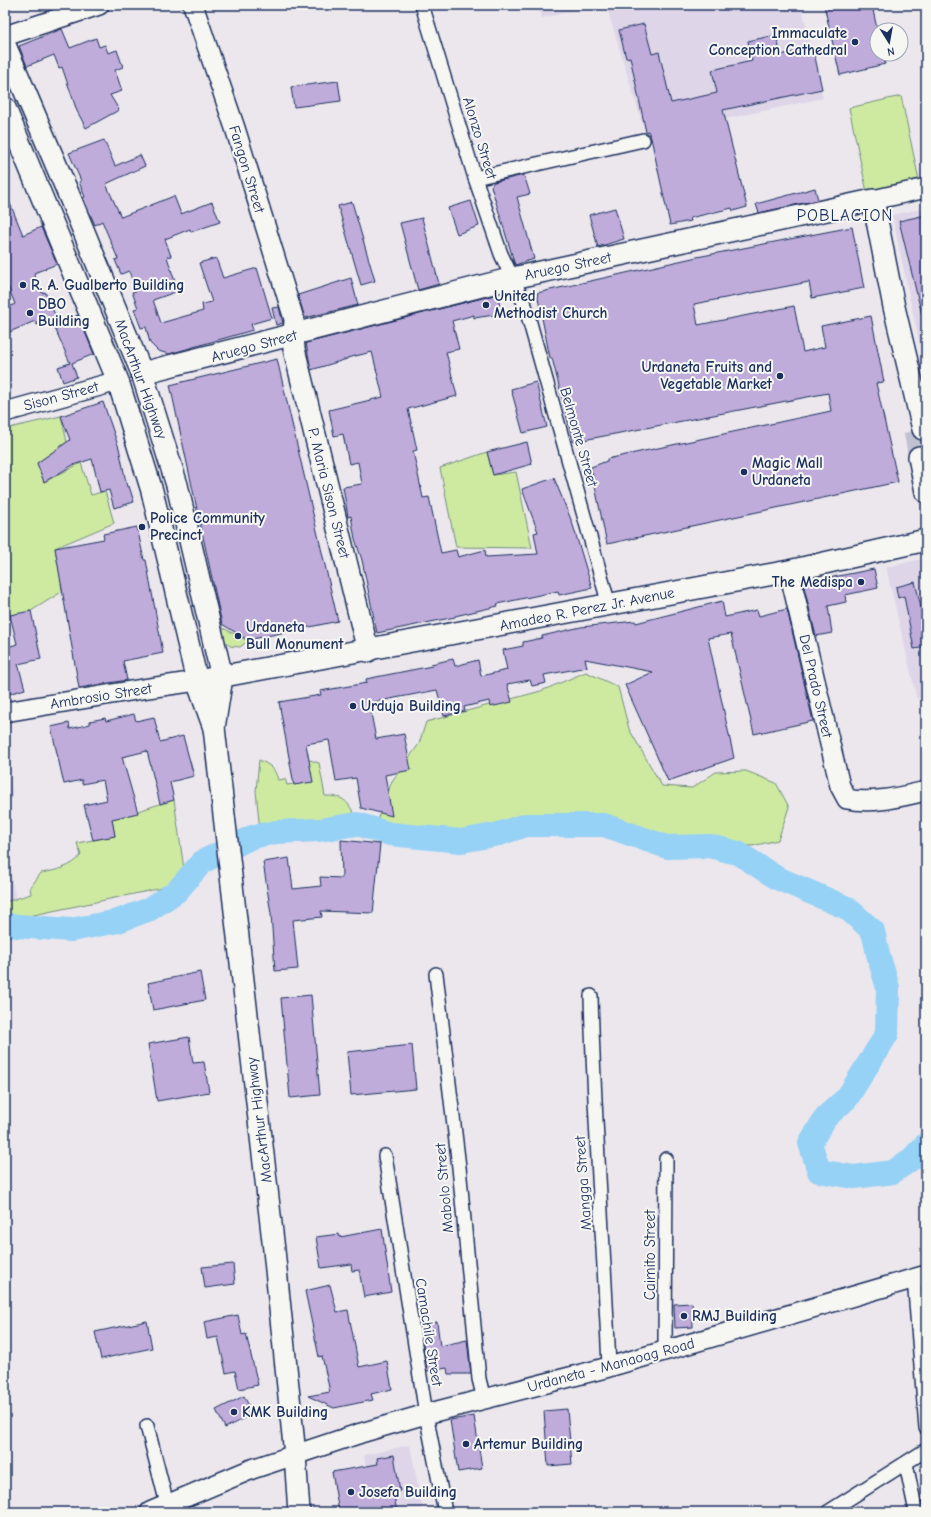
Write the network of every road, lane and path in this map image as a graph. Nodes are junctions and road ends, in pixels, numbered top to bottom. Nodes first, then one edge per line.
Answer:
1 (99, 5) edge
2 (193, 5) edge
3 (422, 5) edge
4 (5, 36) edge
5 (5, 45) edge
6 (5, 108) edge
7 (643, 140) dead end
8 (52, 154) junction
9 (28, 163) junction
10 (476, 178) junction
11 (926, 188) edge
12 (868, 202) junction
13 (513, 278) junction
14 (293, 336) junction
15 (142, 373) junction
16 (118, 381) junction
17 (5, 412) edge
18 (919, 430) tunnel mouth
19 (919, 457) tunnel mouth
20 (926, 492) edge
21 (190, 538) junction
22 (926, 540) edge
23 (164, 544) junction
24 (789, 571) junction
25 (609, 605) junction
26 (362, 628) junction
27 (368, 650) junction
28 (248, 672) junction
29 (222, 677) junction
30 (197, 682) junction
31 (5, 712) edge
32 (214, 728) junction
33 (926, 792) edge
34 (436, 974) dead end
35 (591, 996) dead end
36 (385, 1156) dead end
37 (666, 1160) dead end
38 (920, 1277) edge
39 (665, 1351) junction
40 (609, 1368) junction
41 (484, 1398) junction
42 (426, 1414) junction
43 (147, 1426) dead end
44 (926, 1429) edge
45 (925, 1451) edge
46 (295, 1455) junction
47 (906, 1464) junction
48 (167, 1504) junction
49 (150, 1512) edge
50 (299, 1512) edge
51 (445, 1512) edge
52 (828, 1512) edge
53 (916, 1512) edge

1 - 4 main road
2 - 14 main road, Fangon Street
3 - 10 street, Alonzo Street
5 - 8 main road, MacArthur Highway
6 - 9 main road, MacArthur Highway
7 - 10 street
8 - 9 main road
8 - 15 main road, MacArthur Highway
9 - 16 main road, MacArthur Highway
10 - 13 street, Alonzo Street
11 - 12 main road, Aruego Street
12 - 13 main road, Aruego Street
12 - 18 main road
13 - 14 main road, Aruego Street
13 - 25 street, Belmonte Street
14 - 15 main road, Aruego Street
14 - 26 main road, P. Maria Sison Street
15 - 21 main road, MacArthur Highway
16 - 17 main road, Sison Street
16 - 23 main road, MacArthur Highway
19 - 20 main road
21 - 23 main road
21 - 29 main road, MacArthur Highway
22 - 24 main road, Amadeo R. Perez Jr. Avenue
23 - 30 main road, MacArthur Highway
24 - 25 main road, Amadeo R. Perez Jr. Avenue
24 - 33 main road, Del Prado Street
25 - 27 main road, Amadeo R. Perez Jr. Avenue
26 - 27 main road, P. Maria Sison Street
26 - 28 main road
27 - 28 main road, Amadeo R. Perez Jr. Avenue
28 - 29 main road, Amadeo R. Perez Jr. Avenue
29 - 30 main road, Amadeo R. Perez Jr. Avenue
29 - 32 main road, MacArthur Highway
30 - 31 main road, Ambrosio Street
30 - 32 main road, MacArthur Highway
32 - 46 main road, MacArthur Highway
34 - 41 street, Mabolo Street
35 - 40 street, Mangga Street
36 - 42 street, Camachile Street
37 - 39 street, Caimito Street
38 - 39 main road, Urdaneta - Manaoag Road
38 - 44 street
39 - 40 main road, Urdaneta - Manaoag Road
40 - 41 main road, Urdaneta - Manaoag Road
41 - 42 main road, Urdaneta - Manaoag Road
42 - 46 main road, Urdaneta - Manaoag Road
42 - 51 street, Camachile Street
43 - 48 street
44 - 45 street
45 - 47 street
46 - 48 main road, Urdaneta - Manaoag Road
46 - 50 main road, MacArthur Highway
47 - 52 street
47 - 53 street
48 - 49 main road, Urdaneta - Manaoag Road

